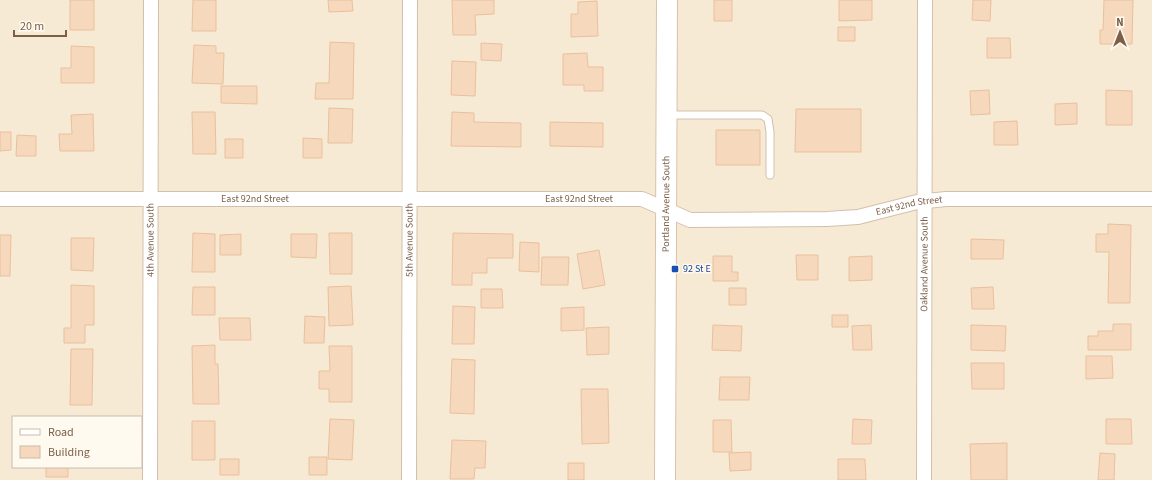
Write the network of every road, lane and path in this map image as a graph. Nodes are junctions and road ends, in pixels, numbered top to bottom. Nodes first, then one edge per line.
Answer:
1 (152, 0) edge
2 (410, 0) edge
3 (667, 0) edge
4 (925, 0) edge
5 (666, 115) junction
6 (770, 175) dead end
7 (0, 198) edge
8 (151, 198) junction
9 (410, 198) junction
10 (1152, 199) edge
11 (924, 201) junction
12 (666, 208) junction
13 (150, 480) edge
14 (409, 480) edge
15 (665, 480) edge
16 (924, 480) edge

1 - 8 street, 4th Avenue South
2 - 9 street, 5th Avenue South
3 - 5 main road, Portland Avenue South
4 - 11 street, Oakland Avenue South
5 - 6 lane
5 - 12 main road, Portland Avenue South
7 - 8 street, East 92nd Street
8 - 9 street, East 92nd Street
8 - 13 street, 4th Avenue South
9 - 12 street, East 92nd Street
9 - 14 street, 5th Avenue South
10 - 11 street, East 92nd Street
11 - 12 street, East 92nd Street
11 - 16 street, Oakland Avenue South
12 - 15 main road, Portland Avenue South

